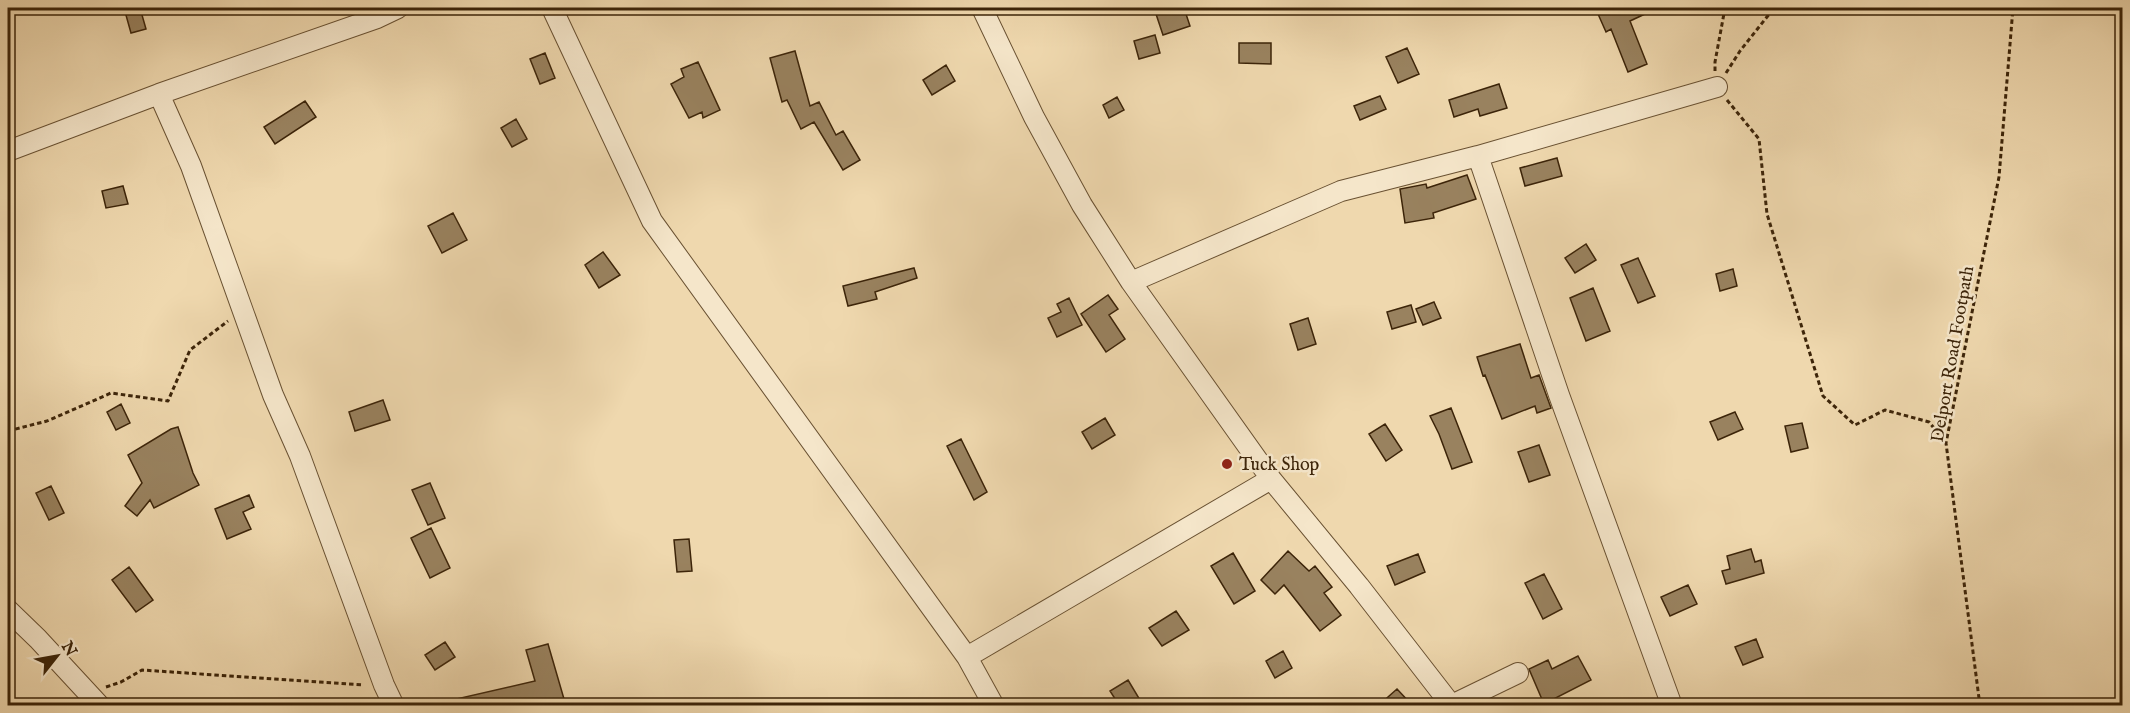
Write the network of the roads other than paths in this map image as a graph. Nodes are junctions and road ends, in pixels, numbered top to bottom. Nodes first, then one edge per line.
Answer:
1 (398, 8) edge
2 (552, 8) edge
3 (982, 8) edge
4 (1717, 87) road end
5 (159, 94) junction
6 (8, 151) edge
7 (1478, 156) junction
8 (1131, 282) junction
9 (1271, 479) junction
10 (8, 610) edge
11 (967, 657) junction
12 (1518, 673) dead end
13 (95, 699) edge
14 (394, 705) edge
15 (994, 705) edge
16 (1452, 705) edge
17 (1672, 705) edge

1 - 5 street
2 - 11 street
3 - 8 street
4 - 7 street
5 - 6 street
5 - 14 street
7 - 8 street
7 - 17 street
8 - 9 street
9 - 11 street
9 - 16 street
10 - 13 street
11 - 15 street
12 - 16 street

